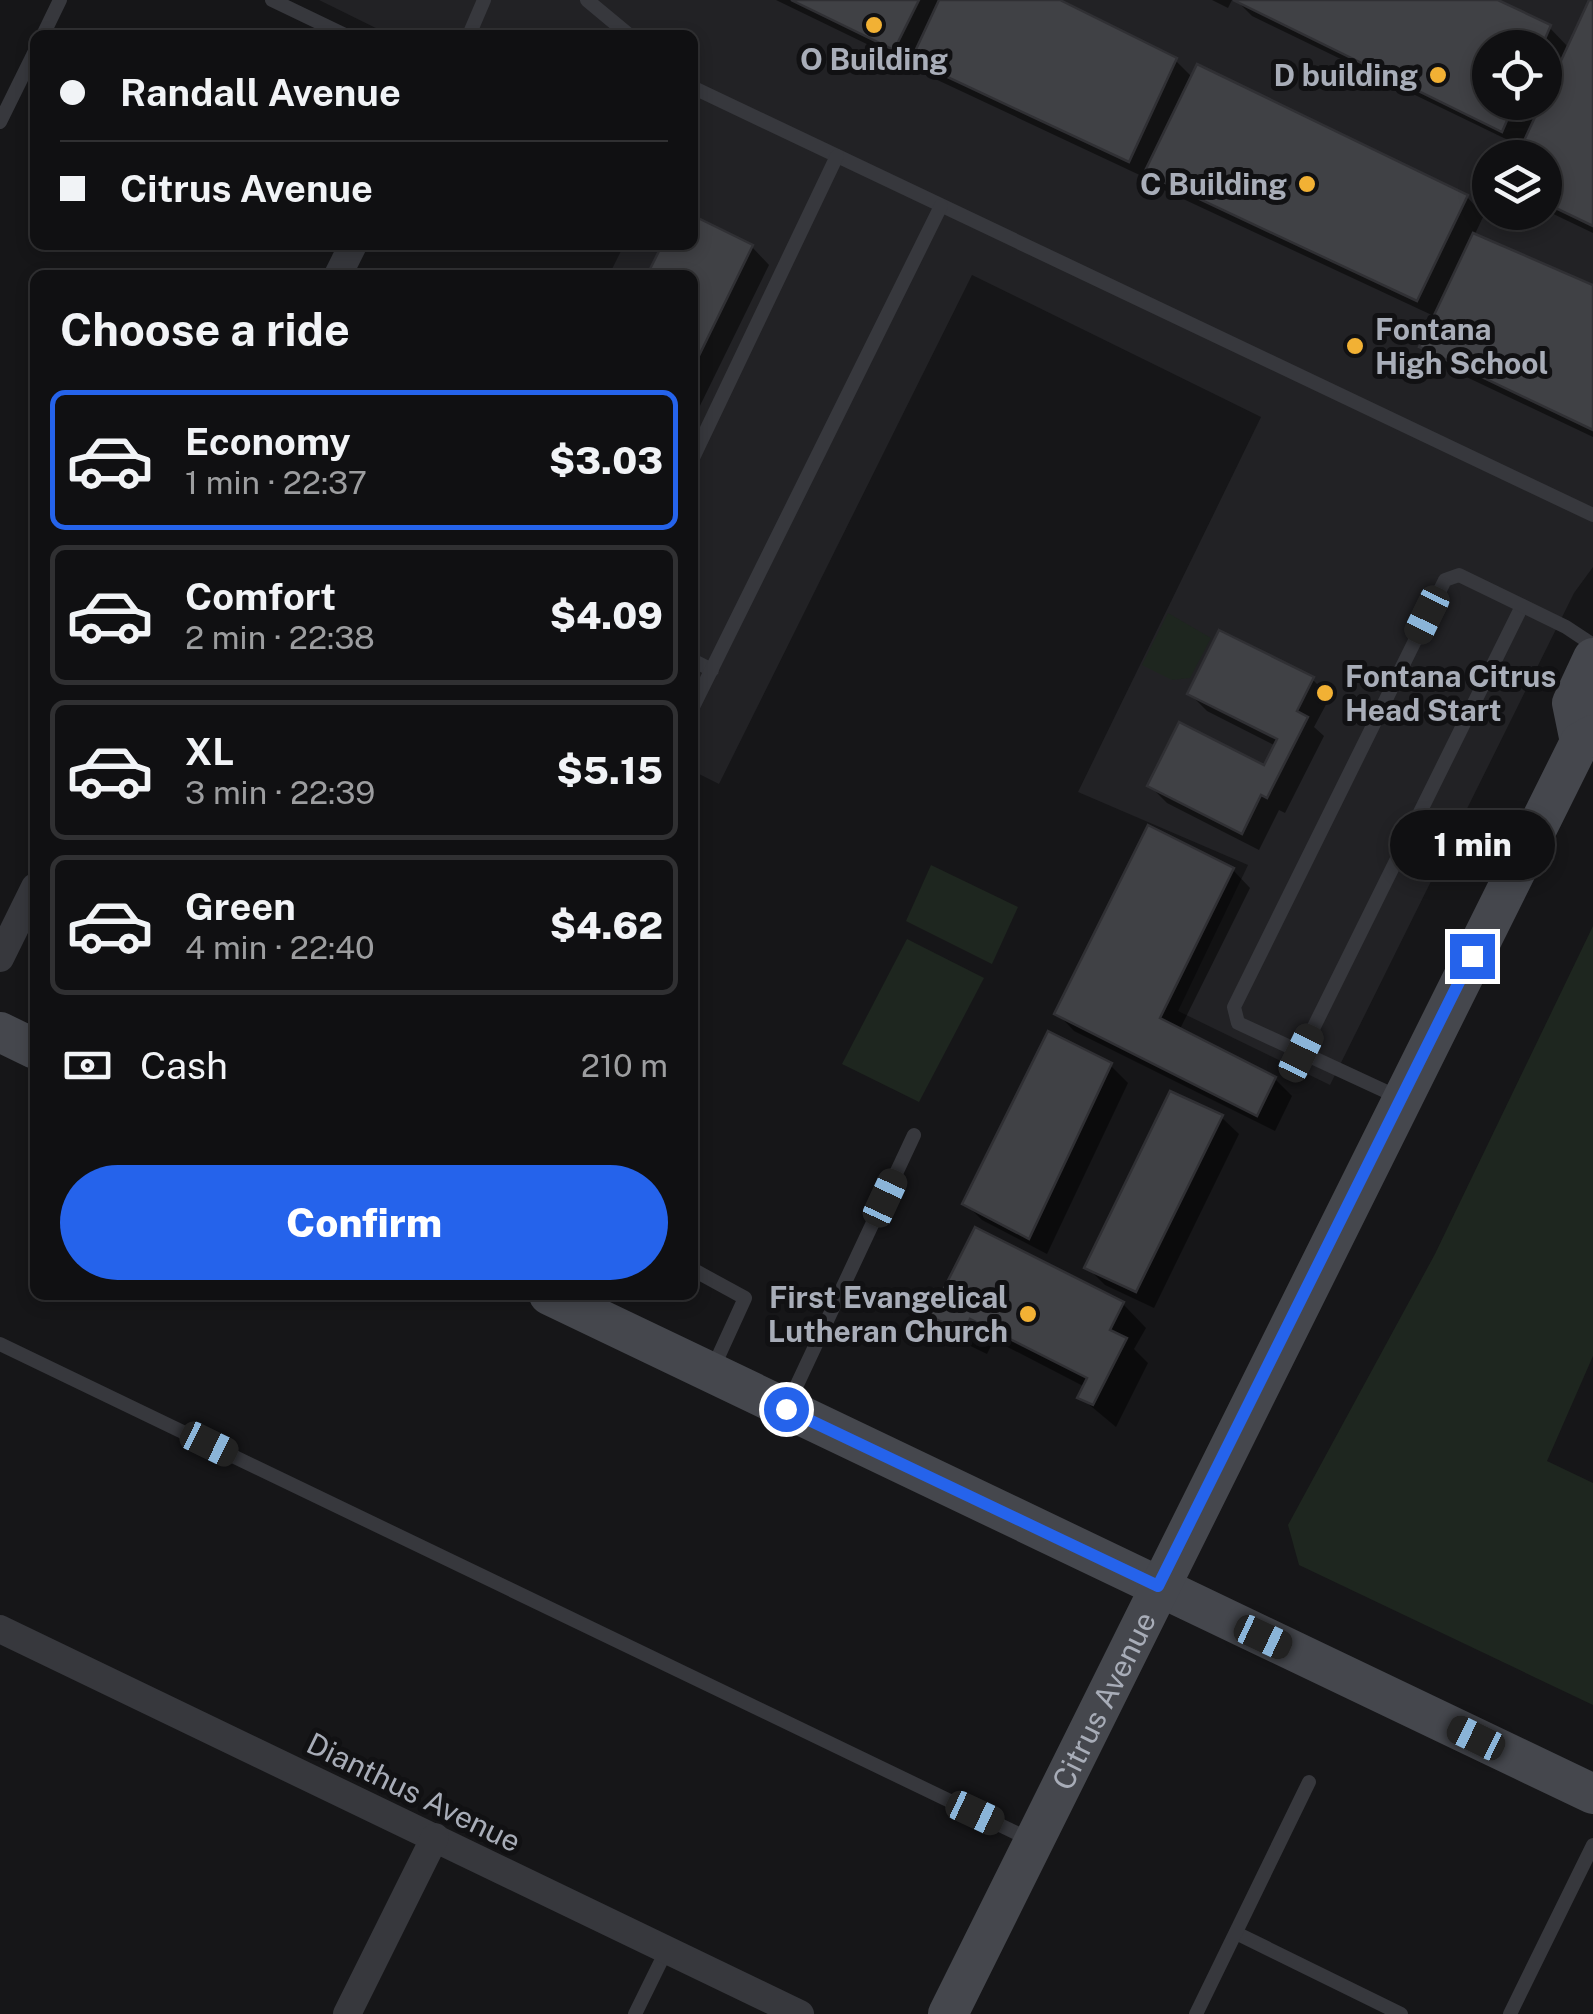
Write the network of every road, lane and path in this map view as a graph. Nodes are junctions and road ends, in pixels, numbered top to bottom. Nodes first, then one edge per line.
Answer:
1 (60, 0) edge
2 (272, 0) edge
3 (484, 0) edge
4 (587, 0) edge
5 (45, 30) edge
6 (335, 30) edge
7 (470, 30) edge
8 (622, 30) edge
9 (30, 61) edge
10 (698, 91) edge
11 (0, 122) edge
12 (837, 156) junction
13 (941, 206) junction
14 (698, 447) edge
15 (1592, 511) edge
16 (1522, 606) junction
17 (1593, 646) edge
18 (1593, 658) edge
19 (698, 663) edge
20 (712, 670) junction
21 (698, 697) edge
22 (1587, 739) edge
23 (30, 897) edge
24 (0, 958) edge
25 (0, 1032) edge
26 (30, 1047) edge
27 (1301, 1053) junction
28 (1400, 1098) junction
29 (914, 1136) dead end
30 (698, 1272) edge
31 (560, 1300) edge
32 (0, 1344) edge
33 (711, 1372) junction
34 (786, 1409) junction
35 (1158, 1586) junction
36 (0, 1629) edge
37 (1310, 1782) dead end
38 (1593, 1794) edge
39 (435, 1838) junction
40 (1032, 1840) junction
41 (1593, 1845) edge
42 (1236, 1933) junction
43 (667, 1949) junction
44 (347, 2014) edge
45 (635, 2014) edge
46 (800, 2014) edge
47 (948, 2014) edge
48 (1196, 2014) edge
49 (1401, 2014) edge
50 (1510, 2014) edge

1 - 5 lane
2 - 6 lane
3 - 7 lane
4 - 8 lane
9 - 11 lane
10 - 12 lane
12 - 13 lane
12 - 14 lane
13 - 15 lane
13 - 20 lane
16 - 17 lane
16 - 27 lane
16 - 27 lane
18 - 22 main road, Citrus Avenue
19 - 20 lane
20 - 21 lane
22 - 28 main road, Citrus Avenue
23 - 24 street
25 - 26 main road
27 - 28 lane
28 - 35 main road, Citrus Avenue
29 - 34 lane
30 - 33 lane
31 - 33 main road
32 - 40 lane
33 - 34 main road
34 - 35 main road
35 - 38 main road
35 - 40 main road, Citrus Avenue
36 - 39 street, Dianthus Avenue
37 - 42 lane
39 - 43 street, Dianthus Avenue
39 - 44 street
40 - 47 main road, Citrus Avenue
41 - 50 lane
42 - 48 lane
42 - 49 lane
43 - 45 lane
43 - 46 street, Dianthus Avenue

